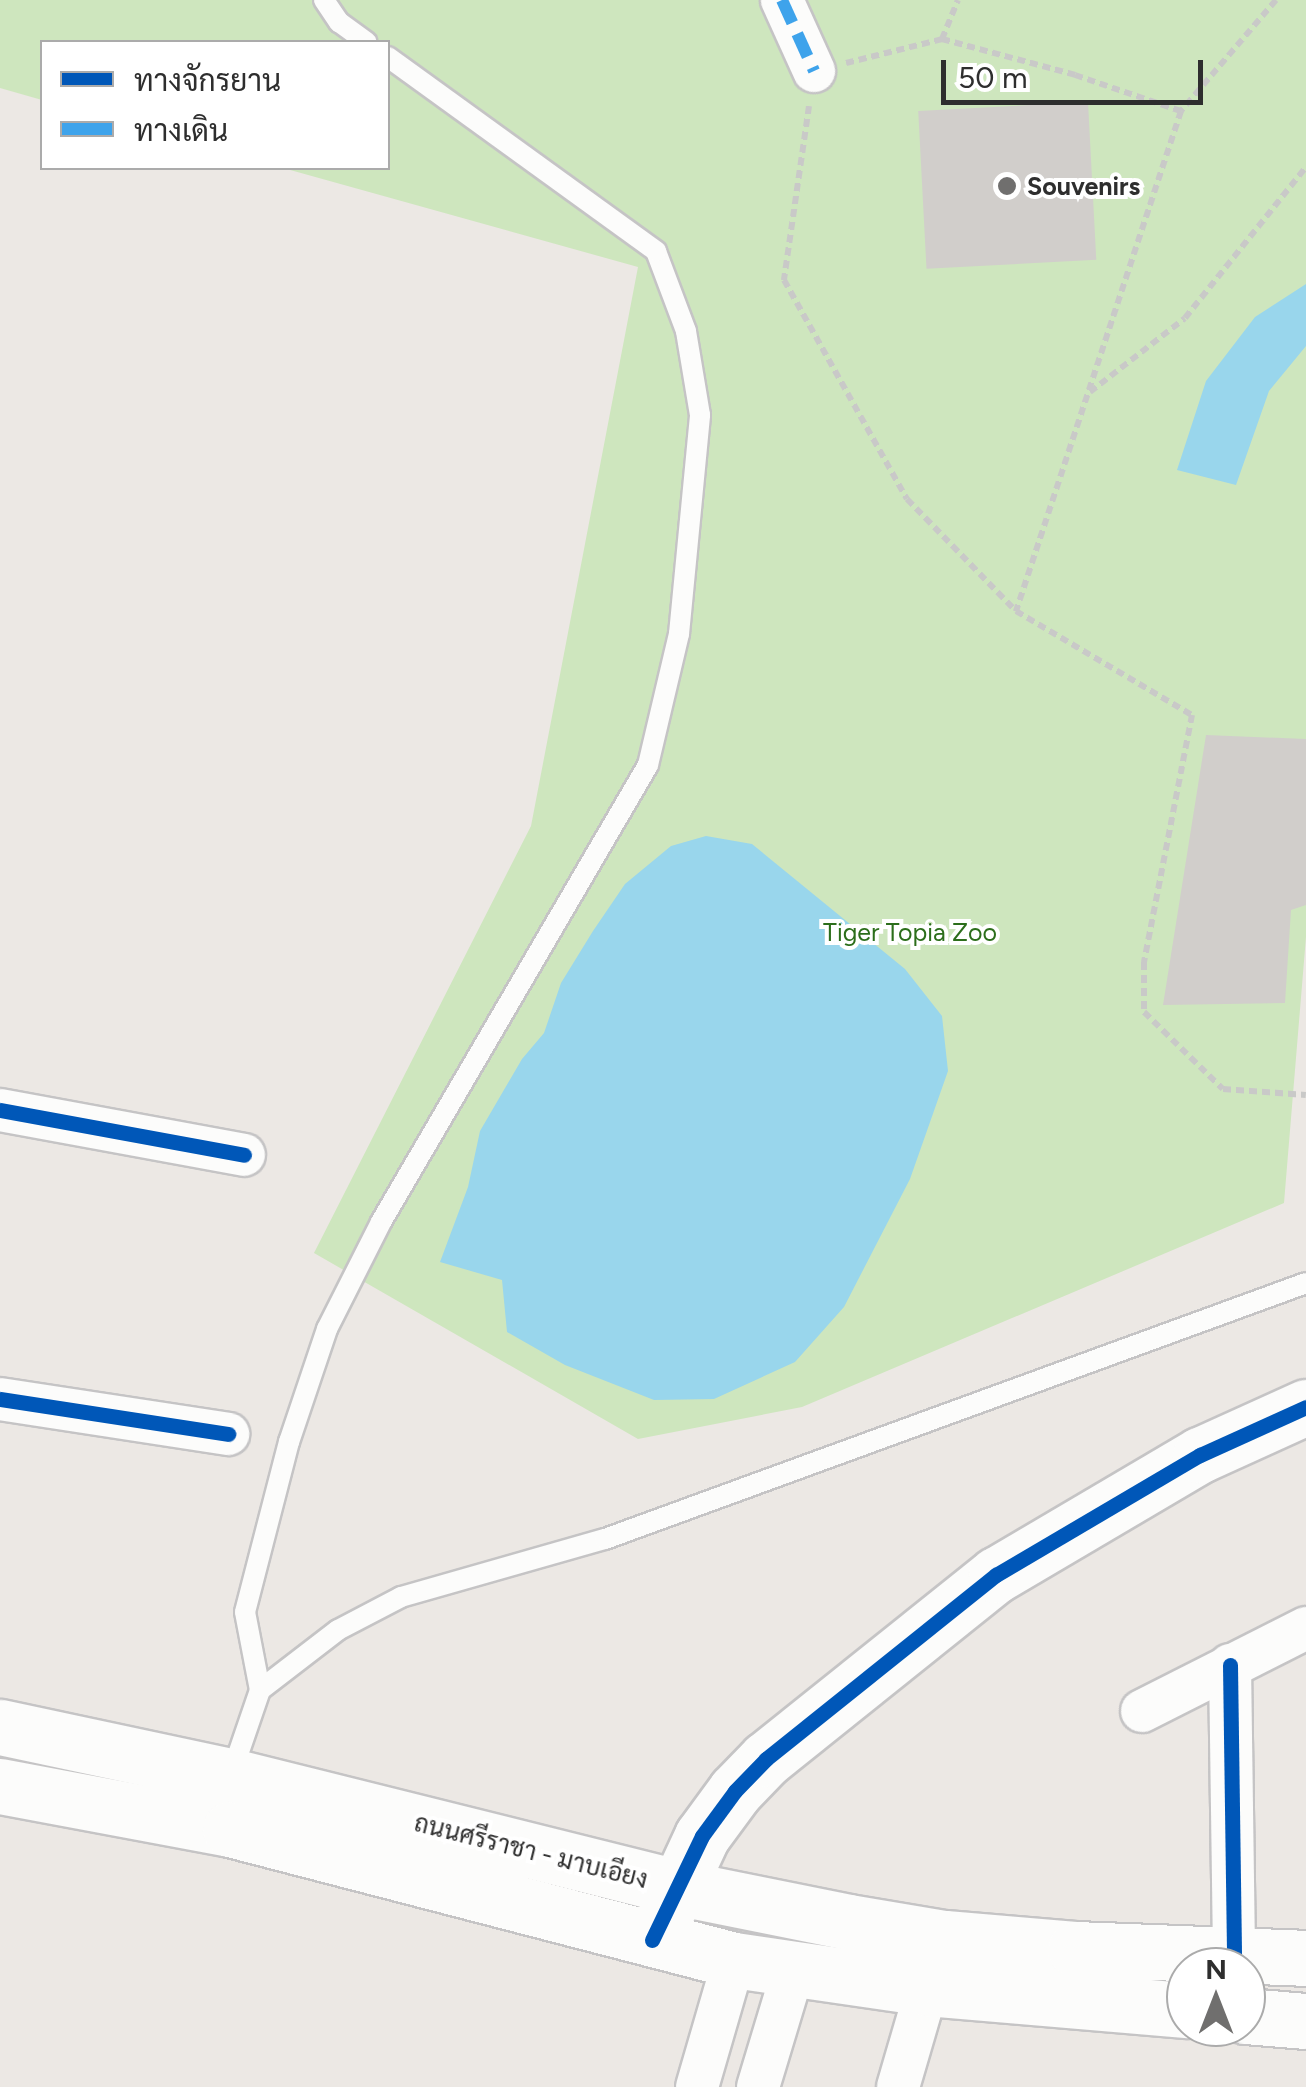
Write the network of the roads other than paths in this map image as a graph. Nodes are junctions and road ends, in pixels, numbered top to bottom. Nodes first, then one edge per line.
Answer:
1 (324, 0) edge
2 (782, 0) edge
3 (364, 40) edge
4 (390, 59) edge
5 (814, 71) road end
6 (0, 1110) edge
7 (244, 1155) dead end
8 (1306, 1283) edge
9 (0, 1399) edge
10 (1306, 1407) edge
11 (228, 1434) dead end
12 (1306, 1628) edge
13 (1230, 1665) junction
14 (260, 1690) junction
15 (1142, 1711) dead end
16 (0, 1727) edge
17 (0, 1786) edge
18 (230, 1802) junction
19 (680, 1888) junction
20 (652, 1940) junction
21 (1234, 1947) edge
22 (1166, 1952) edge
23 (1266, 1957) edge
24 (1306, 1958) edge
25 (734, 1960) junction
26 (793, 1971) junction
27 (926, 1988) junction
28 (1166, 2008) edge
29 (1266, 2018) edge
30 (1306, 2021) edge
31 (697, 2087) edge
32 (758, 2087) edge
33 (898, 2087) edge

1 - 3 lane
2 - 5 street
4 - 14 lane
6 - 7 street
8 - 14 lane
9 - 11 street
10 - 19 main road
12 - 13 street
13 - 15 street
13 - 21 street
14 - 18 lane
16 - 18 main road, ถนนศรีราชา - มาบเอียง
17 - 18 main road, ถนนศรีราชา - มาบเอียง
18 - 19 main road, ถนนศรีราชา - มาบเอียง
18 - 20 main road, ถนนศรีราชา - มาบเอียง
19 - 20 main road
19 - 22 main road, ถนนศรีราชา - มาบเอียง
20 - 25 main road, ถนนศรีราชา - มาบเอียง
23 - 24 main road, ถนนศรีราชา - มาบเอียง
25 - 26 main road, ถนนศรีราชา - มาบเอียง
25 - 31 street
26 - 27 main road, ถนนศรีราชา - มาบเอียง
26 - 32 street
27 - 28 main road, ถนนศรีราชา - มาบเอียง
27 - 33 street
29 - 30 main road

